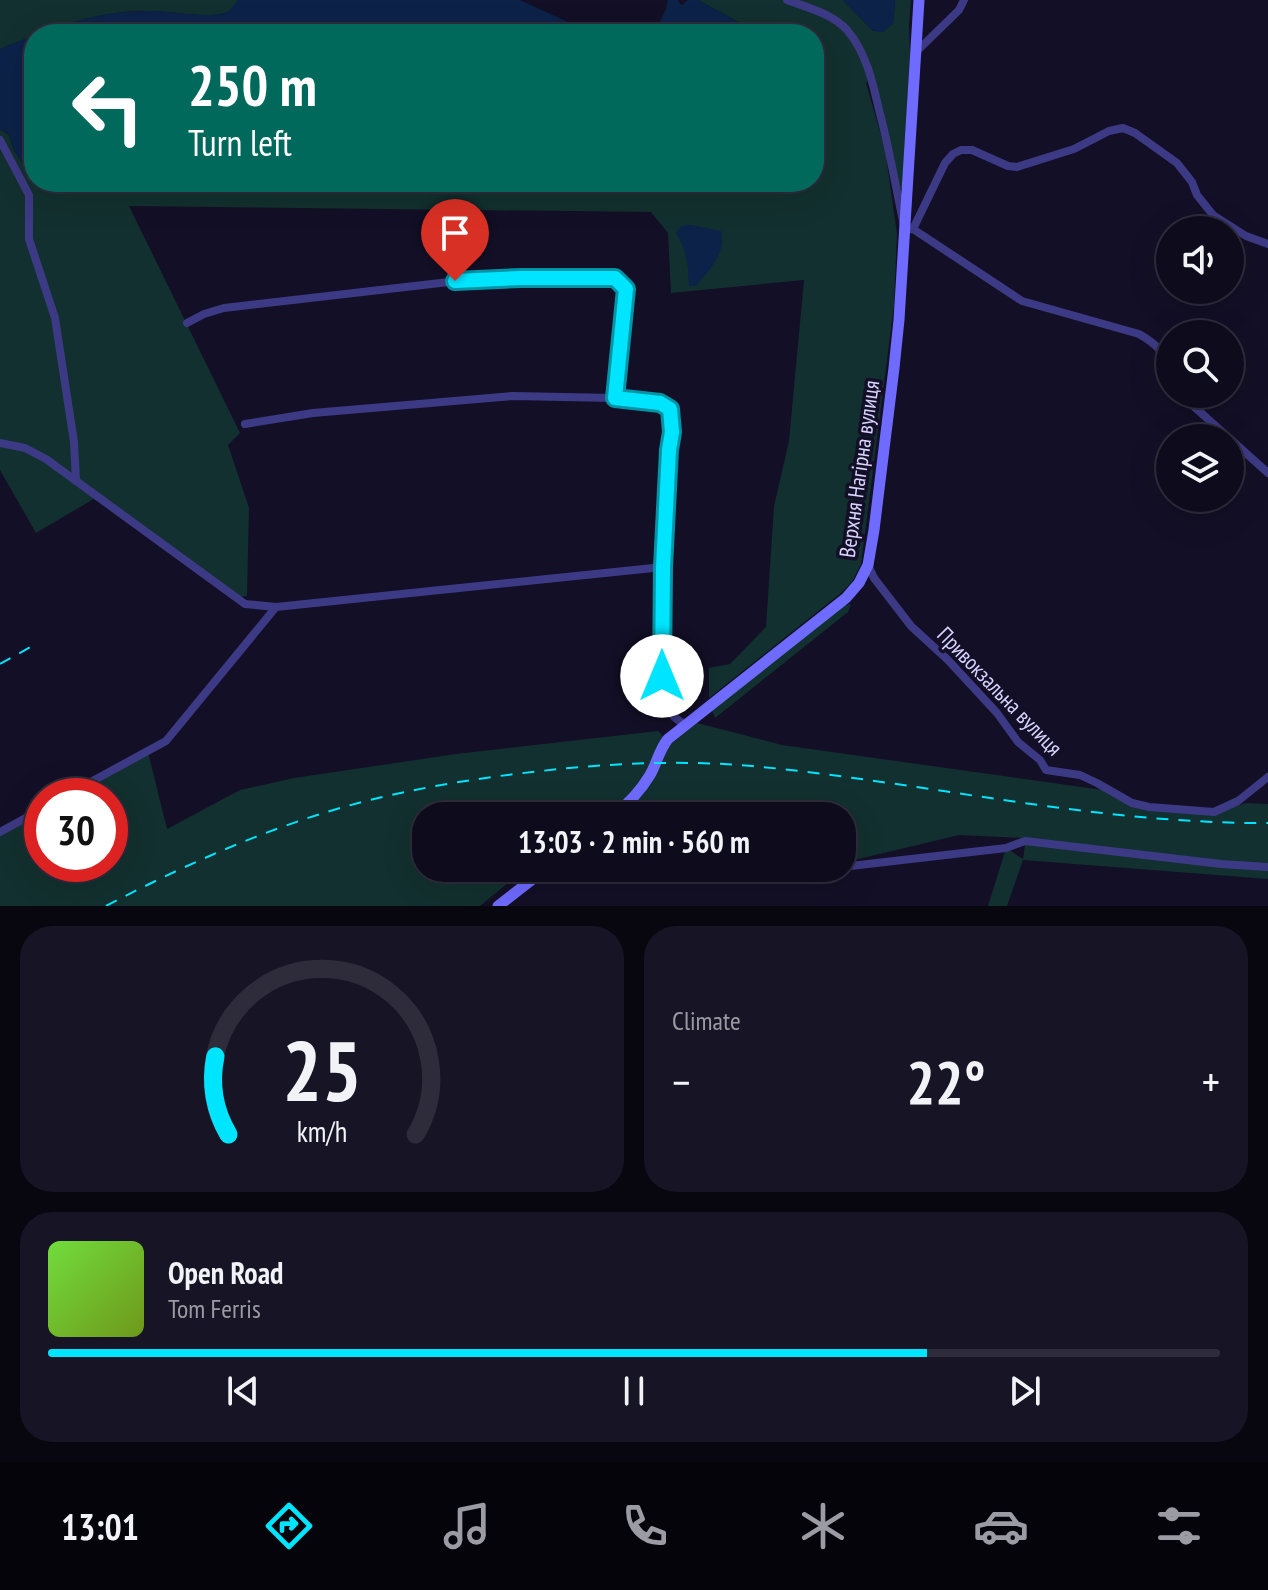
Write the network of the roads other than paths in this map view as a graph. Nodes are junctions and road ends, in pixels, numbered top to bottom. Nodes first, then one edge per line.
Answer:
1 (787, 0) edge
2 (919, 0) edge
3 (964, 0) edge
4 (916, 53) junction
5 (0, 140) edge
6 (24, 185) edge
7 (27, 192) edge
8 (909, 230) junction
9 (1268, 244) edge
10 (187, 323) dead end
11 (1156, 344) edge
12 (615, 398) junction
13 (1196, 408) edge
14 (245, 424) dead end
15 (0, 443) edge
16 (1268, 473) edge
17 (76, 481) junction
18 (868, 565) junction
19 (663, 567) junction
20 (276, 607) junction
21 (685, 725) junction
22 (1268, 777) edge
23 (98, 778) edge
24 (627, 802) edge
25 (24, 819) edge
26 (0, 832) edge
27 (856, 865) edge
28 (1268, 867) edge
29 (529, 882) edge
30 (498, 906) edge

1 - 8 street
2 - 4 main road, Верхня Нагірна вулиця
3 - 4 street
4 - 8 main road, Верхня Нагірна вулиця
5 - 6 street
7 - 17 street
8 - 9 street
8 - 11 street
8 - 18 main road, Верхня Нагірна вулиця
10 - 12 street
12 - 14 street
12 - 19 street
13 - 16 street
15 - 17 street
17 - 20 street
18 - 21 main road, Верхня Нагірна вулиця
18 - 22 street, Привокзальна вулиця
19 - 20 street
19 - 21 street
20 - 23 street
21 - 24 main road, Верхня Нагірна вулиця
25 - 26 street
27 - 28 street
29 - 30 main road

